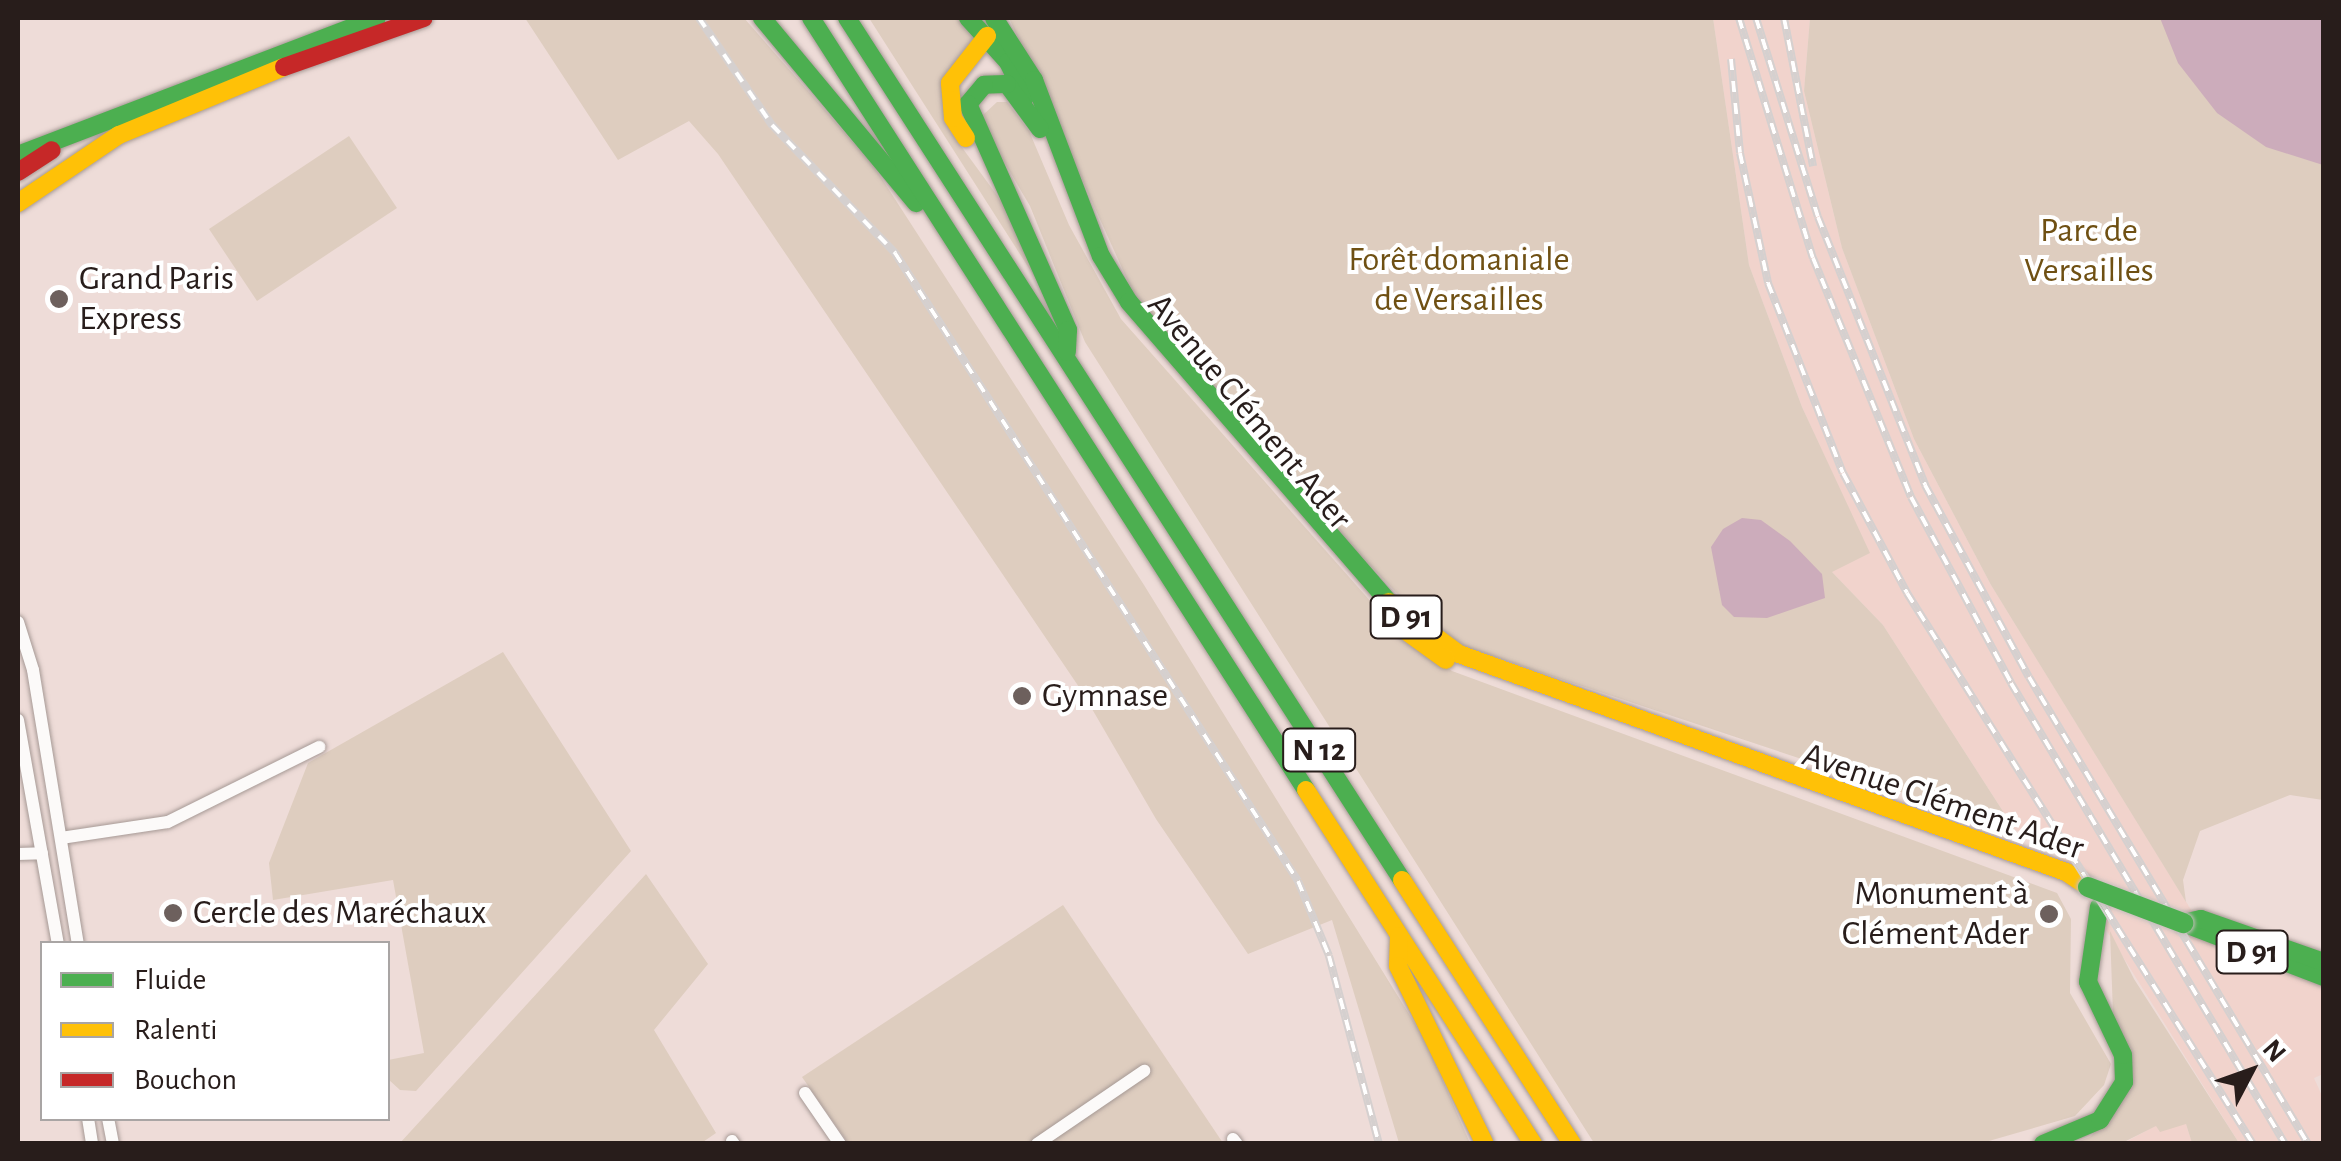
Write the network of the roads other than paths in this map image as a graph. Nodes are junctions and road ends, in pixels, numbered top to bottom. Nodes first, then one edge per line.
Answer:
1 (377, 18) edge
2 (424, 18) edge
3 (762, 18) edge
4 (812, 18) edge
5 (847, 18) edge
6 (968, 18) edge
7 (990, 24) edge
8 (1040, 129) junction
9 (83, 141) junction
10 (18, 155) edge
11 (18, 172) edge
12 (18, 192) edge
13 (18, 203) edge
14 (1020, 214) junction
15 (942, 219) junction
16 (1068, 356) junction
17 (18, 622) edge
18 (18, 720) edge
19 (319, 747) dead end
20 (60, 838) junction
21 (42, 853) junction
22 (18, 854) edge
23 (2088, 887) junction
24 (2099, 907) dead end
25 (2183, 922) junction
26 (1399, 936) junction
27 (57, 941) edge
28 (77, 941) edge
29 (2324, 962) edge
30 (2324, 977) edge
31 (1144, 1071) dead end
32 (806, 1093) dead end
33 (840, 1144) edge
34 (1037, 1144) edge
35 (1485, 1144) edge
36 (1533, 1144) edge
37 (1572, 1144) edge
38 (2043, 1144) edge

1 - 9 main road
2 - 9 main road
3 - 15 main road
4 - 15 main road, N 12
5 - 16 main road, N 12
6 - 7 main road, Avenue Clément Ader / D 91
7 - 8 main road, Avenue Clément Ader / D 91
7 - 14 main road
7 - 23 main road, Avenue Clément Ader / D 91
8 - 14 main road
8 - 23 main road, Avenue Clément Ader / D 91
9 - 10 main road
9 - 11 main road
9 - 12 main road
9 - 13 main road
14 - 16 main road
15 - 26 main road, N 12
16 - 37 main road, N 12
17 - 20 street
18 - 21 street
19 - 20 street
20 - 28 street
21 - 22 street
21 - 27 street
23 - 25 main road, D 91, bridge
24 - 38 main road
25 - 29 main road, D 91
25 - 30 main road, D 91
26 - 35 main road
26 - 36 main road, N 12
31 - 34 street
32 - 33 street

